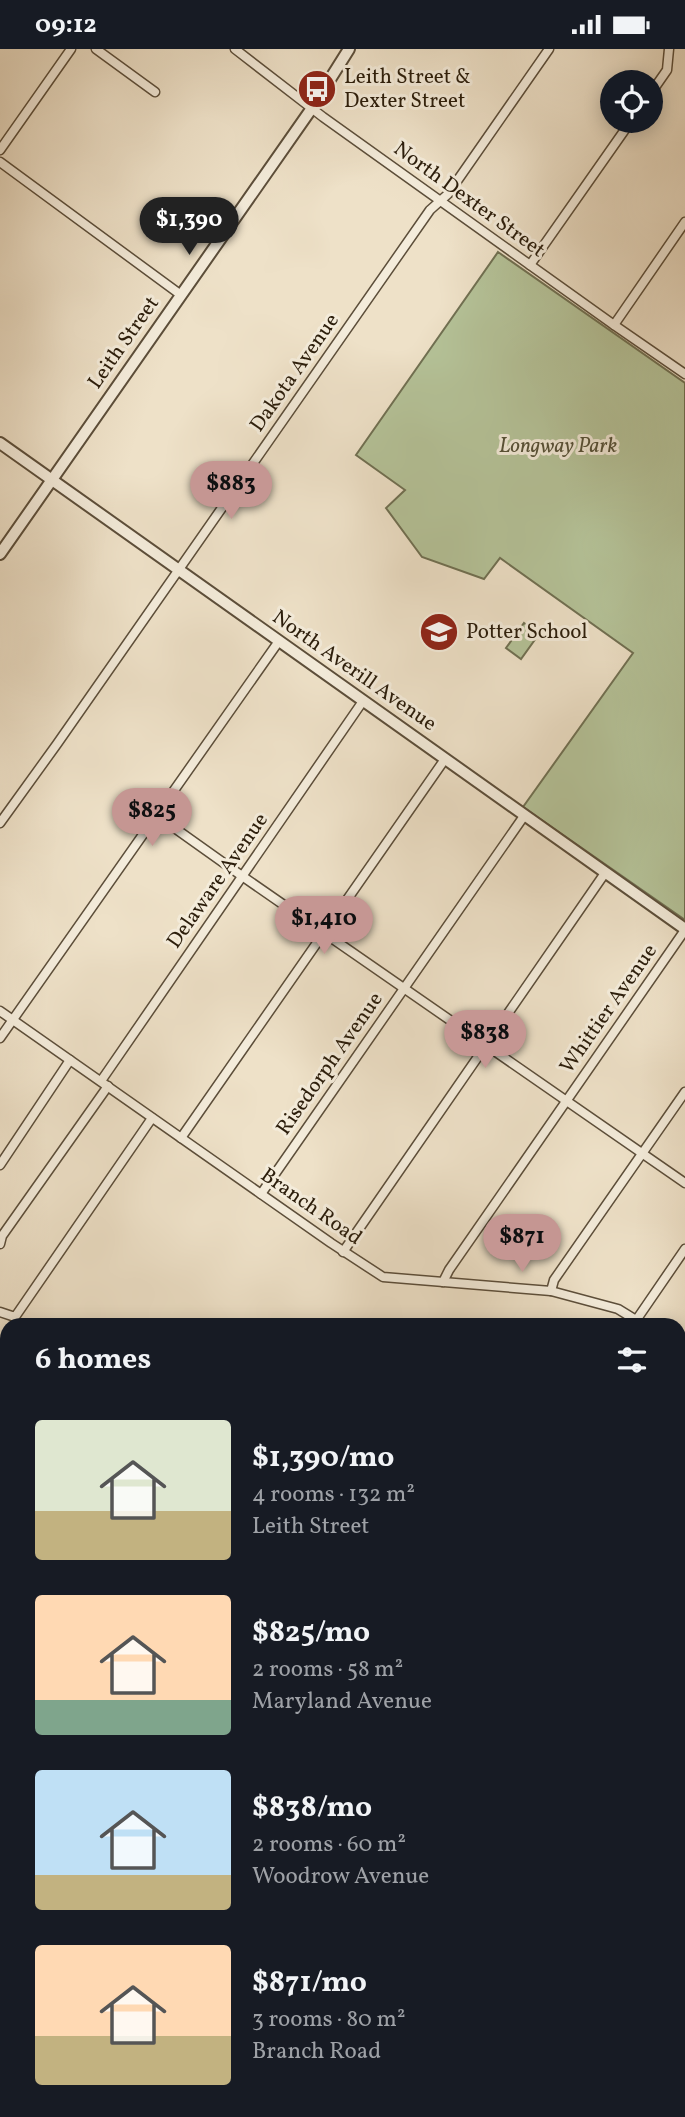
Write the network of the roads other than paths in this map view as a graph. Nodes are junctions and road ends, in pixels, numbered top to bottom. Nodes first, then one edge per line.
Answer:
1 (71, 49) edge
2 (96, 49) edge
3 (235, 49) edge
4 (348, 49) edge
5 (549, 49) edge
6 (669, 49) edge
7 (663, 76) edge
8 (155, 92) dead end
9 (312, 108) junction
10 (623, 133) edge
11 (0, 150) edge
12 (0, 162) edge
13 (441, 200) junction
14 (685, 222) edge
15 (530, 265) junction
16 (181, 295) junction
17 (614, 325) junction
18 (685, 374) edge
19 (0, 443) edge
20 (53, 479) junction
21 (0, 554) edge
22 (179, 571) junction
23 (279, 641) junction
24 (363, 701) junction
25 (445, 759) junction
26 (131, 797) dead end
27 (524, 815) junction
28 (157, 816) junction
29 (0, 823) edge
30 (605, 873) junction
31 (242, 876) junction
32 (685, 930) edge
33 (323, 932) junction
34 (404, 988) junction
35 (0, 1011) edge
36 (13, 1020) junction
37 (0, 1038) edge
38 (485, 1045) junction
39 (70, 1060) junction
40 (104, 1084) junction
41 (685, 1092) edge
42 (567, 1101) junction
43 (152, 1118) junction
44 (181, 1138) junction
45 (642, 1153) junction
46 (0, 1165) edge
47 (685, 1183) edge
48 (261, 1194) junction
49 (0, 1244) edge
50 (685, 1249) edge
51 (343, 1252) junction
52 (443, 1282) junction
53 (551, 1291) junction
54 (0, 1312) edge
55 (634, 1318) edge
56 (643, 1318) edge

1 - 11 street
2 - 8 street
3 - 9 street, North Dexter Street
4 - 9 street, Leith Street
5 - 13 street, Dakota Avenue
6 - 7 street
9 - 13 street, North Dexter Street
9 - 16 street, Leith Street
10 - 15 street
12 - 16 street
13 - 15 street, North Dexter Street
13 - 22 street, Dakota Avenue
14 - 17 street
15 - 17 street, North Dexter Street
16 - 20 street, Leith Street
17 - 18 street, North Dexter Street
19 - 20 street, North Averill Avenue
20 - 21 street, Leith Street
20 - 22 street, North Averill Avenue
22 - 23 street, North Averill Avenue
22 - 29 street, Dakota Avenue
23 - 24 street, North Averill Avenue
23 - 28 street
24 - 25 street, North Averill Avenue
24 - 31 street, Delaware Avenue
25 - 27 street, North Averill Avenue
25 - 33 street
26 - 28 street
27 - 30 street, North Averill Avenue
27 - 34 street, Risedorph Avenue
28 - 31 street
28 - 36 street
30 - 32 street, North Averill Avenue
30 - 38 street
31 - 33 street
31 - 40 street, Delaware Avenue
32 - 42 street, Whittier Avenue
33 - 34 street
33 - 44 street
34 - 38 street
34 - 48 street, Risedorph Avenue
35 - 36 street, Branch Road
36 - 37 street
36 - 39 street, Branch Road
38 - 42 street
38 - 51 street
39 - 40 street, Branch Road
39 - 46 street
40 - 43 street, Branch Road
40 - 49 street, Delaware Avenue
41 - 45 street
42 - 45 street
42 - 52 street, Whittier Avenue
43 - 44 street, Branch Road
43 - 54 street
44 - 48 street, Branch Road
45 - 47 street
45 - 53 street
48 - 51 street, Branch Road
50 - 56 street
51 - 52 street, Branch Road
52 - 53 street, Branch Road
53 - 55 street, Branch Road

